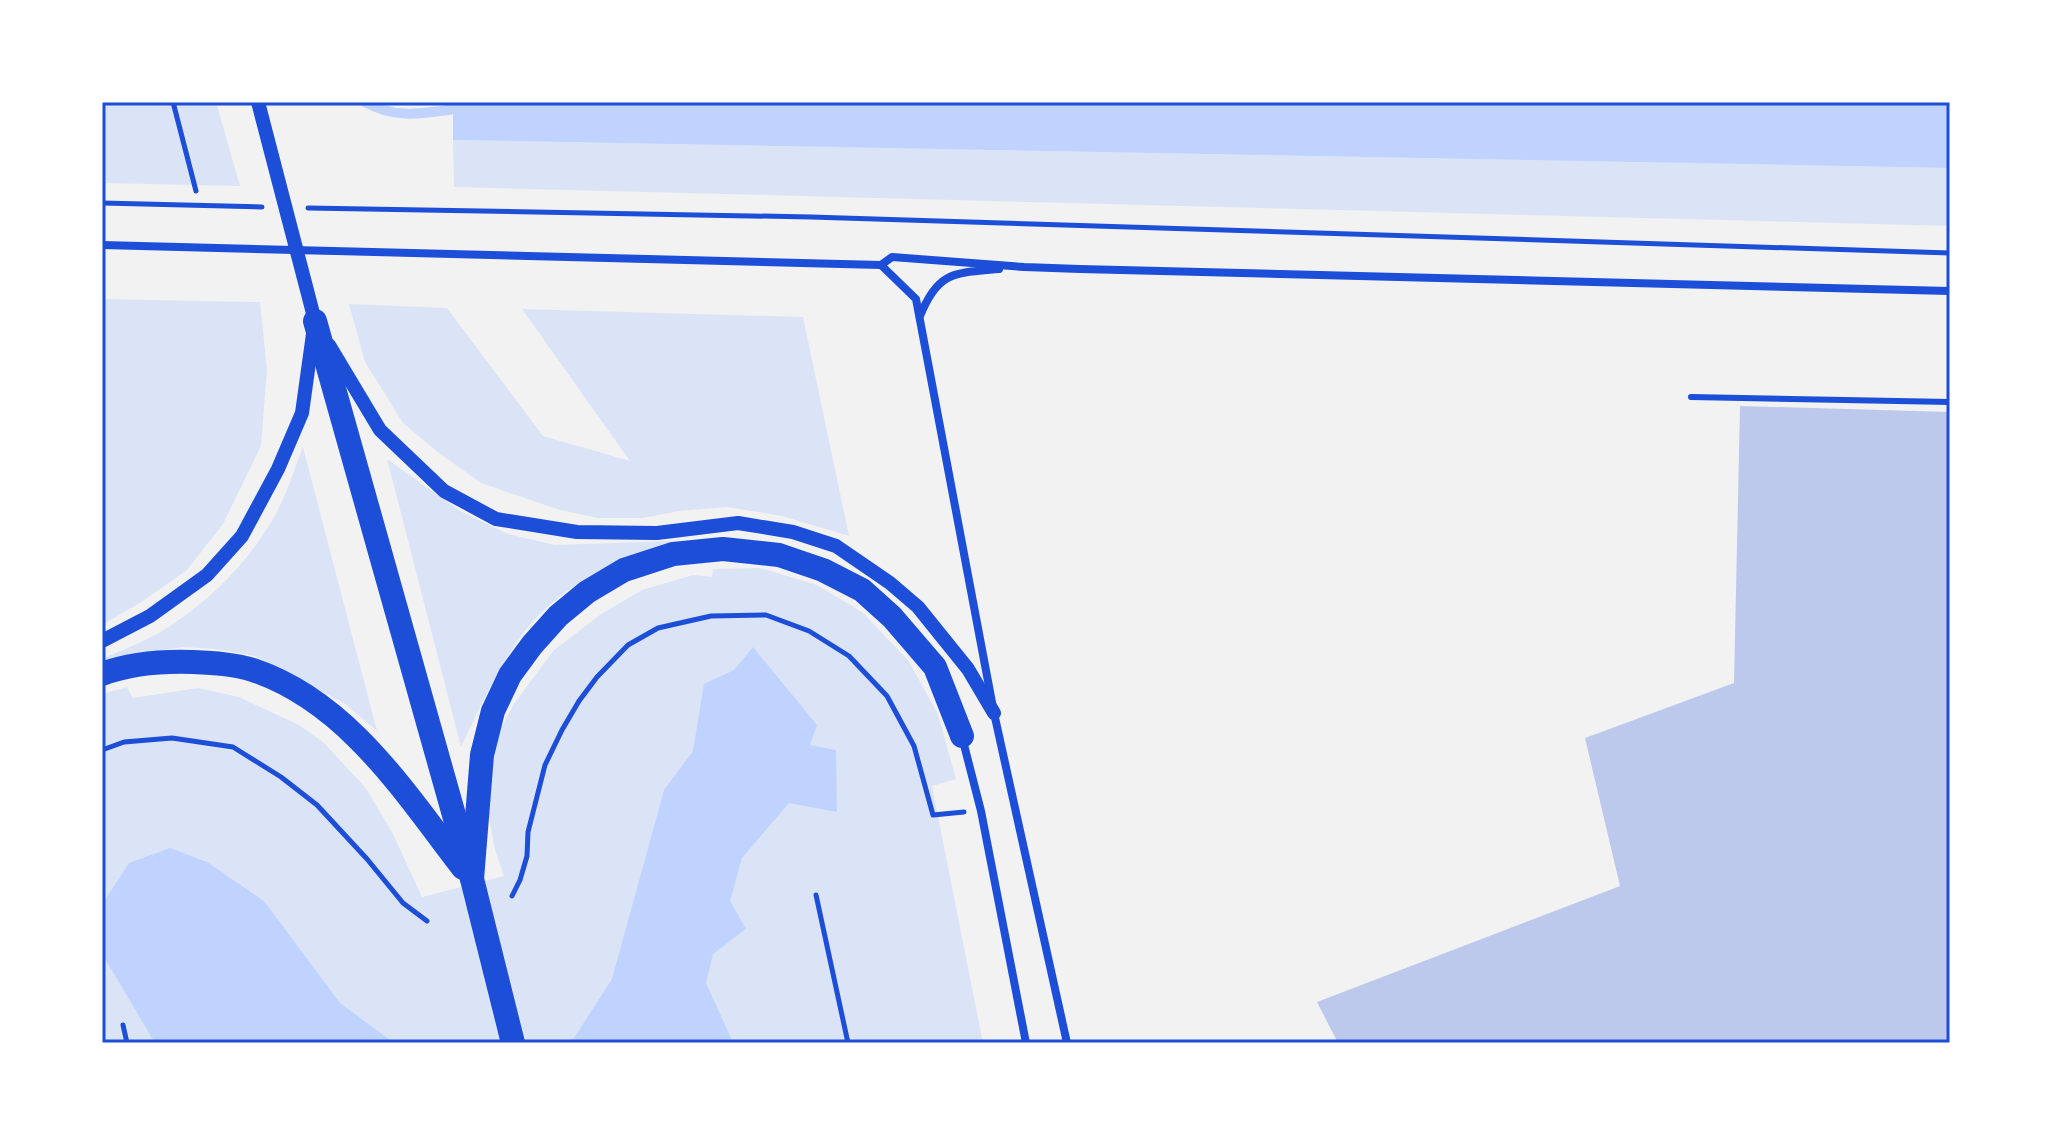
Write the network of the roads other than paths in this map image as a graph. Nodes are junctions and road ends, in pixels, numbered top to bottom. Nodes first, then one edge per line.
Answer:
1 (258, 102) edge
2 (102, 245) edge
3 (881, 265) junction
4 (1024, 267) junction
5 (1950, 291) edge
6 (920, 316) junction
7 (315, 321) junction
8 (1691, 397) dead end
9 (1950, 402) edge
10 (102, 641) edge
11 (102, 674) edge
12 (994, 713) junction
13 (962, 736) joint
14 (472, 879) junction
15 (513, 1043) edge
16 (1026, 1043) edge
17 (1067, 1043) edge

1 - 7 street
2 - 3 street
3 - 4 street
3 - 6 street
4 - 5 street
4 - 6 street
6 - 12 street
7 - 10 street
7 - 12 street
7 - 14 highway
8 - 9 lane
11 - 14 highway
12 - 17 street
13 - 14 highway
13 - 16 street
14 - 15 highway

